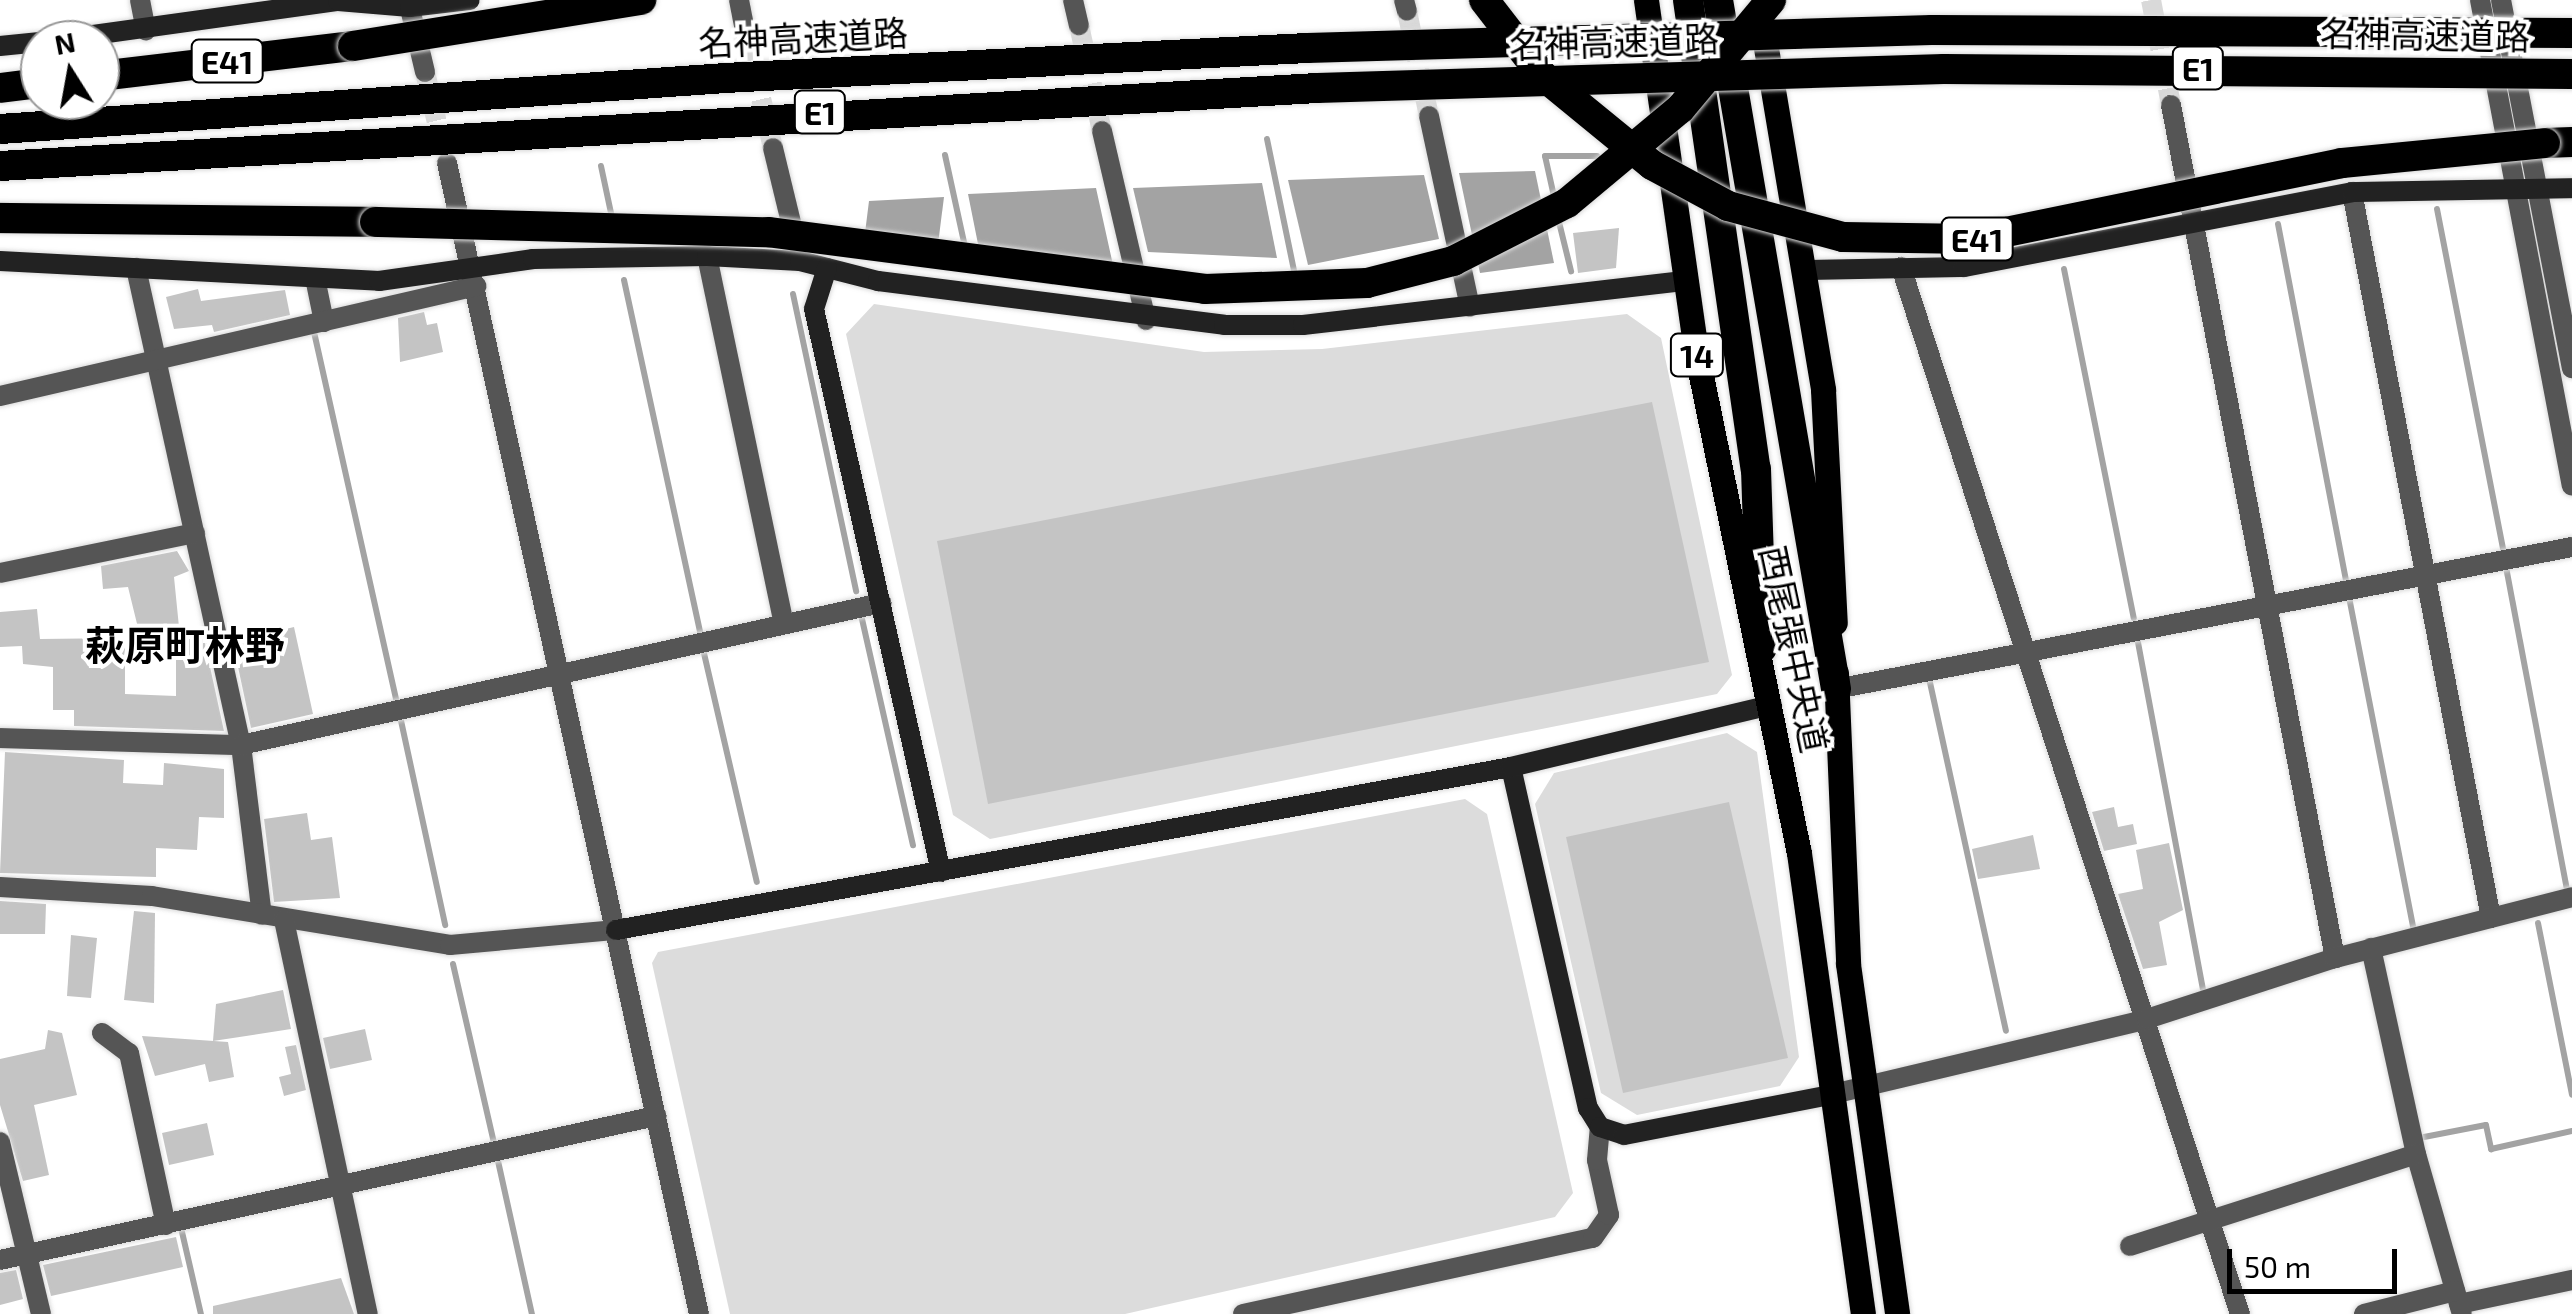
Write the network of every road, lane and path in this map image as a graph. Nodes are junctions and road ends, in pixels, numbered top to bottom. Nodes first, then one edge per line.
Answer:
1 (140, 0) edge
2 (470, 0) edge
3 (641, 0) edge
4 (740, 0) edge
5 (1073, 0) edge
6 (1484, 0) edge
7 (1646, 0) edge
8 (1688, 0) edge
9 (1718, 0) edge
10 (1758, 0) edge
11 (1771, 0) edge
12 (2480, 0) edge
13 (2501, 0) edge
14 (409, 3) edge
15 (1078, 25) tunnel mouth
16 (146, 30) junction
17 (120, 33) edge
18 (2572, 33) edge
19 (748, 41) tunnel mouth
20 (425, 72) tunnel mouth
21 (120, 74) edge
22 (2572, 74) edge
23 (2171, 104) tunnel mouth
24 (1429, 116) tunnel mouth
25 (0, 129) edge
26 (1102, 131) tunnel mouth
27 (2559, 142) edge
28 (773, 148) tunnel mouth
29 (447, 163) tunnel mouth
30 (0, 166) edge
31 (2572, 188) edge
32 (2527, 189) junction
33 (2352, 192) junction
34 (0, 218) edge
35 (2192, 220) junction
36 (707, 256) junction
37 (0, 261) edge
38 (800, 261) junction
39 (1901, 267) junction
40 (136, 268) junction
41 (828, 268) junction
42 (1805, 270) junction
43 (474, 275) junction
44 (315, 278) junction
45 (1685, 281) junction
46 (1470, 307) junction
47 (1146, 320) junction
48 (324, 322) junction
49 (158, 360) junction
50 (2572, 368) edge
51 (0, 396) edge
52 (2572, 485) edge
53 (194, 533) junction
54 (2572, 548) edge
55 (0, 573) edge
56 (2426, 576) junction
57 (881, 603) junction
58 (2267, 606) junction
59 (784, 623) junction
60 (1762, 648) junction
61 (2024, 653) junction
62 (560, 673) junction
63 (1836, 689) junction
64 (1772, 705) junction
65 (0, 738) edge
66 (242, 745) junction
67 (1510, 767) junction
68 (941, 872) junction
69 (0, 887) edge
70 (2572, 897) edge
71 (262, 916) junction
72 (2492, 918) junction
73 (284, 920) junction
74 (616, 930) junction
75 (2371, 948) junction
76 (2336, 958) junction
77 (2148, 1020) junction
78 (102, 1033) dead end
79 (1862, 1087) junction
80 (1829, 1095) junction
81 (656, 1116) junction
82 (1600, 1127) junction
83 (0, 1142) edge
84 (2416, 1154) junction
85 (4, 1178) edge
86 (340, 1187) junction
87 (2210, 1219) junction
88 (166, 1225) junction
89 (2130, 1246) dead end
90 (27, 1254) junction
91 (0, 1260) edge
92 (2572, 1280) edge
93 (2459, 1303) edge
94 (40, 1314) edge
95 (368, 1314) edge
96 (699, 1314) edge
97 (1243, 1314) edge
98 (1862, 1314) edge
99 (1897, 1314) edge
100 (2240, 1314) edge
101 (2364, 1314) edge

1 - 16 street
2 - 14 street
3 - 21 highway, E41, bridge
4 - 19 street
5 - 15 street
6 - 27 highway, E41, bridge
7 - 45 main road, 西尾張中央道 / 14
8 - 60 highway
9 - 63 highway
10 - 42 main road, 西尾張中央道
11 - 34 highway, bridge
12 - 32 street
13 - 32 street
14 - 16 street
14 - 20 street
16 - 17 street
18 - 25 highway, 名神高速道路 / E1, bridge
22 - 30 highway, 名神高速道路 / E1, bridge
23 - 35 street
24 - 46 street
26 - 47 street
28 - 38 street
29 - 43 street
31 - 32 street
32 - 33 street
32 - 50 street
32 - 52 street
33 - 35 street
33 - 56 street
35 - 39 street
35 - 58 street
36 - 38 street
36 - 43 street
36 - 59 street
37 - 40 street
38 - 41 street
39 - 42 street
39 - 61 street
40 - 44 street
40 - 49 street
41 - 47 street
41 - 57 street
42 - 63 main road, 西尾張中央道
43 - 44 street
43 - 48 street
43 - 62 street
44 - 48 street
45 - 46 street
45 - 60 main road, 西尾張中央道 / 14
46 - 47 street
48 - 49 street
49 - 51 street
49 - 53 street
53 - 55 street
53 - 66 street
54 - 56 street
56 - 58 street
56 - 72 street
57 - 59 street
57 - 68 street
58 - 61 street
58 - 76 street
59 - 62 street
60 - 64 main road, 西尾張中央道 / 14
61 - 63 street
61 - 77 street
62 - 66 street
62 - 74 street
63 - 79 main road, 西尾張中央道
64 - 67 street
64 - 80 main road, 西尾張中央道 / 14
65 - 66 street
66 - 71 street
67 - 68 street
67 - 82 street
68 - 74 street
69 - 71 street
70 - 72 street
71 - 73 street
72 - 75 street
73 - 74 street
73 - 86 street
74 - 81 street
75 - 76 street
75 - 84 street
76 - 77 street
77 - 79 street
77 - 87 street
78 - 88 street
79 - 80 street
79 - 99 main road, 西尾張中央道
80 - 82 street
80 - 98 main road, 西尾張中央道 / 14
81 - 86 street
81 - 96 street
82 - 97 street
83 - 85 street
84 - 87 street
84 - 93 street
85 - 90 street
86 - 88 street
86 - 95 street
87 - 89 street
87 - 100 street
88 - 90 street
90 - 91 street
90 - 94 street
92 - 93 street
93 - 101 street

